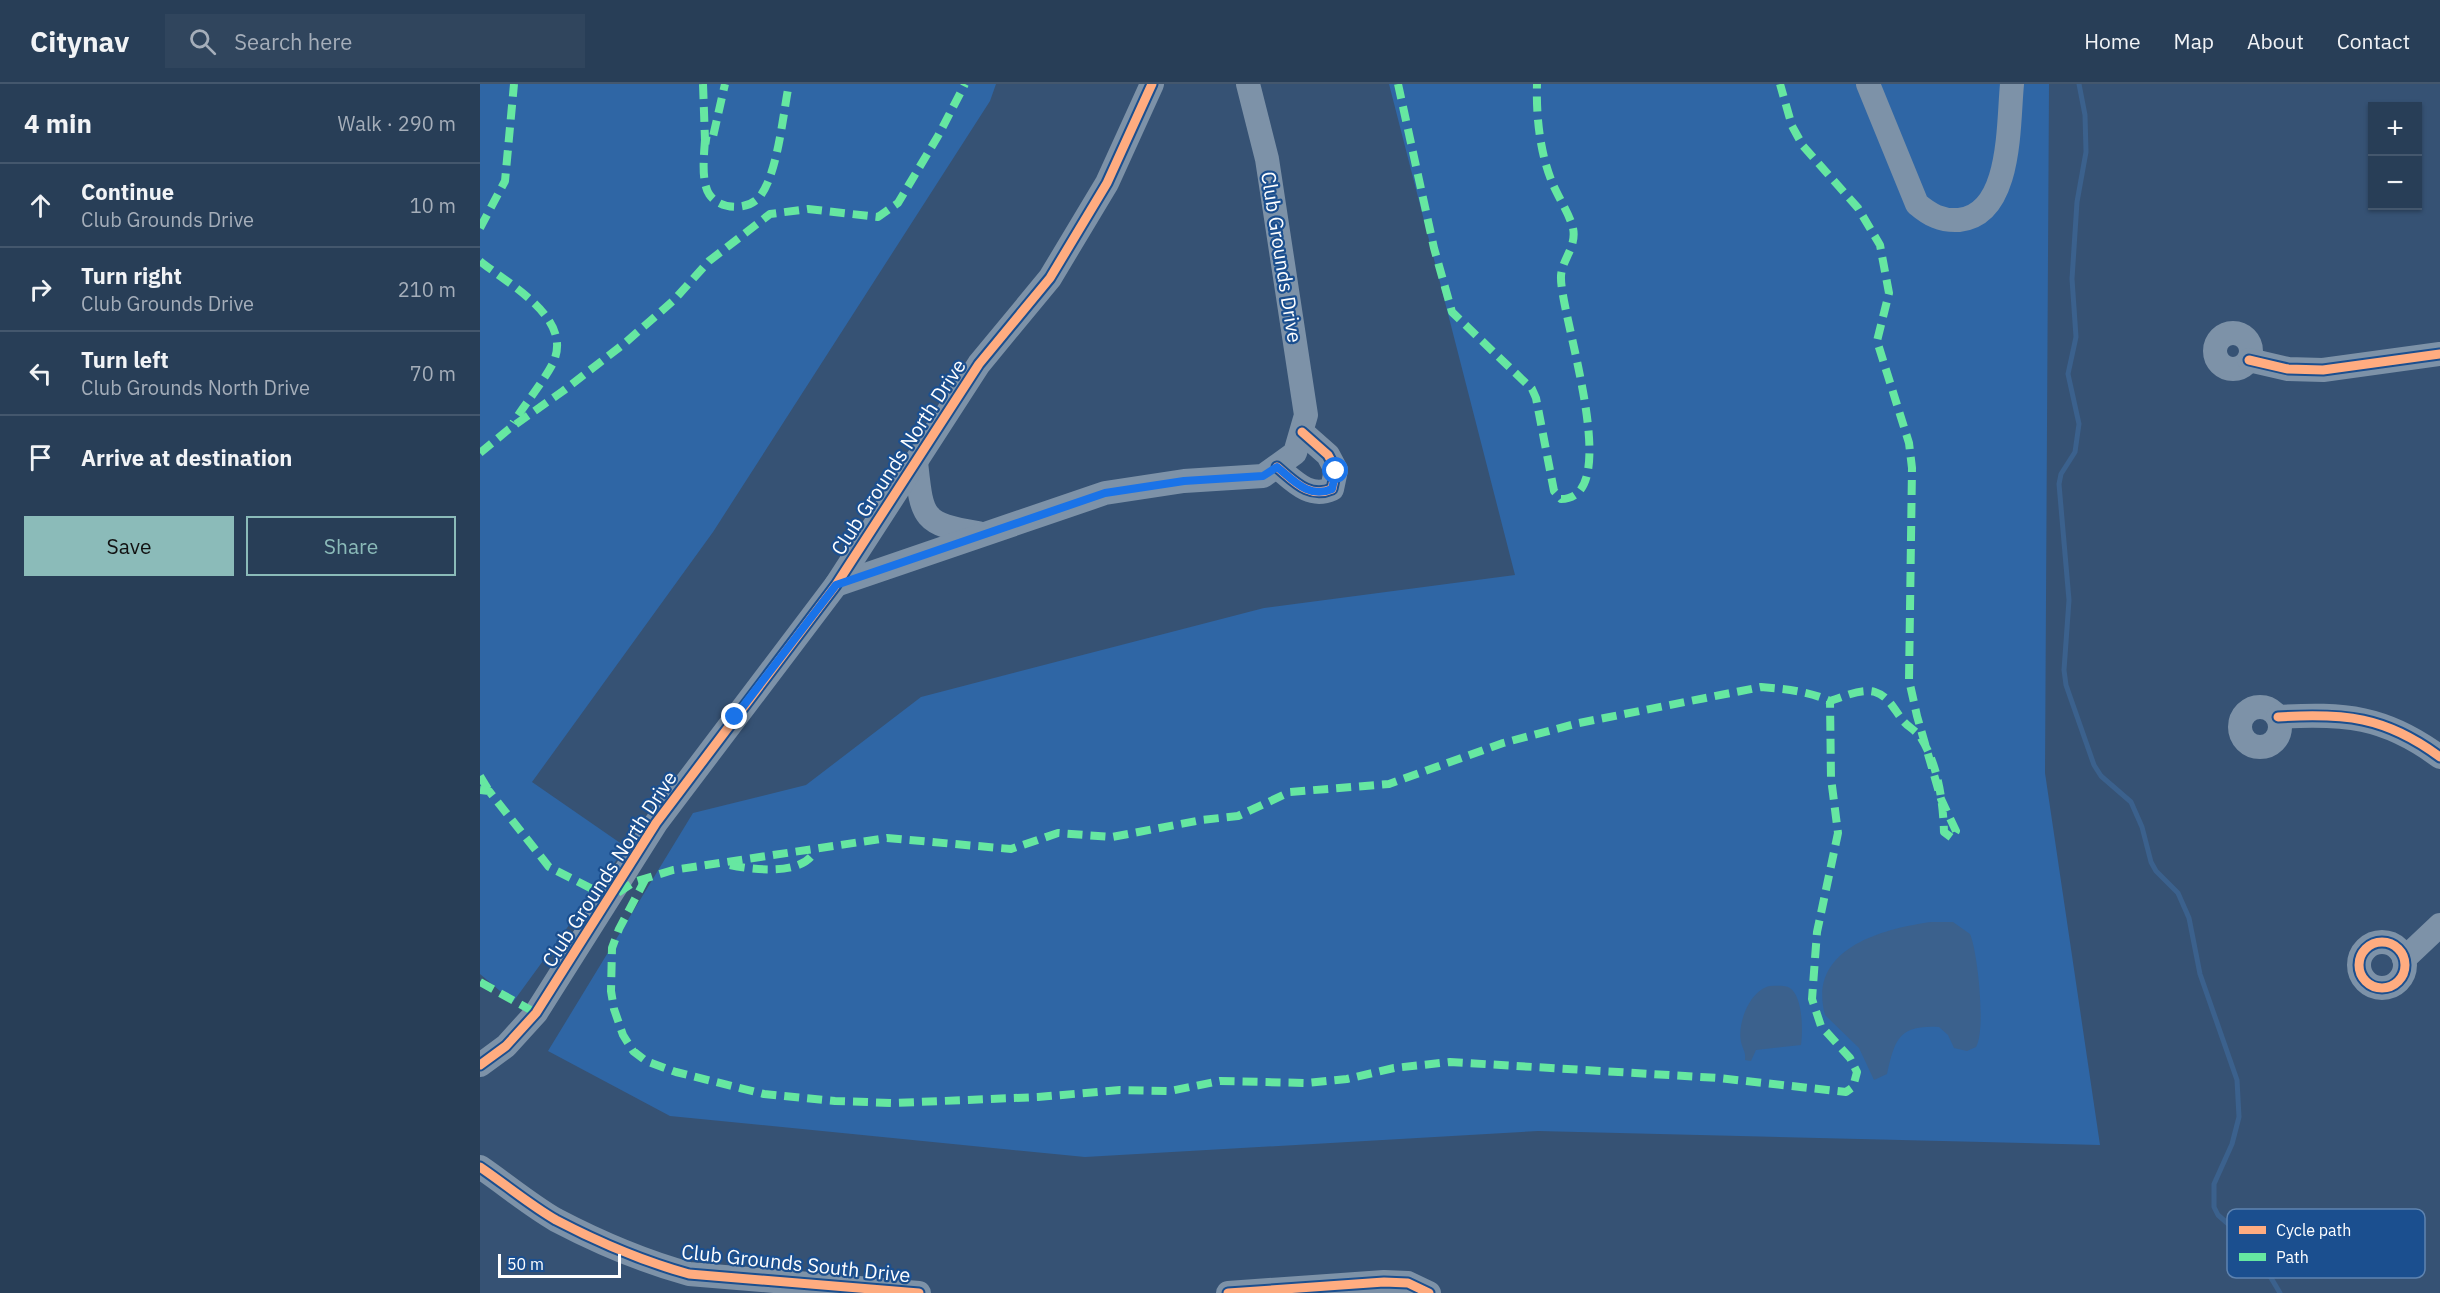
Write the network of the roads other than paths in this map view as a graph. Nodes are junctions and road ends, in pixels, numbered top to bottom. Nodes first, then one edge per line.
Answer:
1 (1152, 84) edge
2 (1248, 84) edge
3 (1868, 84) edge
4 (2012, 84) edge
5 (2440, 354) edge
6 (2249, 360) dead end
7 (1302, 432) junction
8 (916, 462) junction
9 (1277, 467) junction
10 (980, 534) junction
11 (836, 585) junction
12 (2278, 717) dead end
13 (2440, 757) edge
14 (2440, 925) edge
15 (2404, 959) dead end
16 (480, 1065) edge
17 (480, 1167) edge
18 (920, 1293) edge
19 (1228, 1293) edge
20 (1429, 1293) edge

1 - 8 street, Club Grounds North Drive
2 - 7 street, Club Grounds Drive
3 - 4 street
5 - 6 street
7 - 9 street, Club Grounds Drive
7 - 9 street
8 - 10 street
8 - 11 street, Club Grounds North Drive
9 - 10 street, Club Grounds Drive
10 - 11 street, Club Grounds Drive
11 - 16 street, Club Grounds North Drive
12 - 13 street
14 - 15 street
17 - 18 street, Club Grounds South Drive
19 - 20 street

